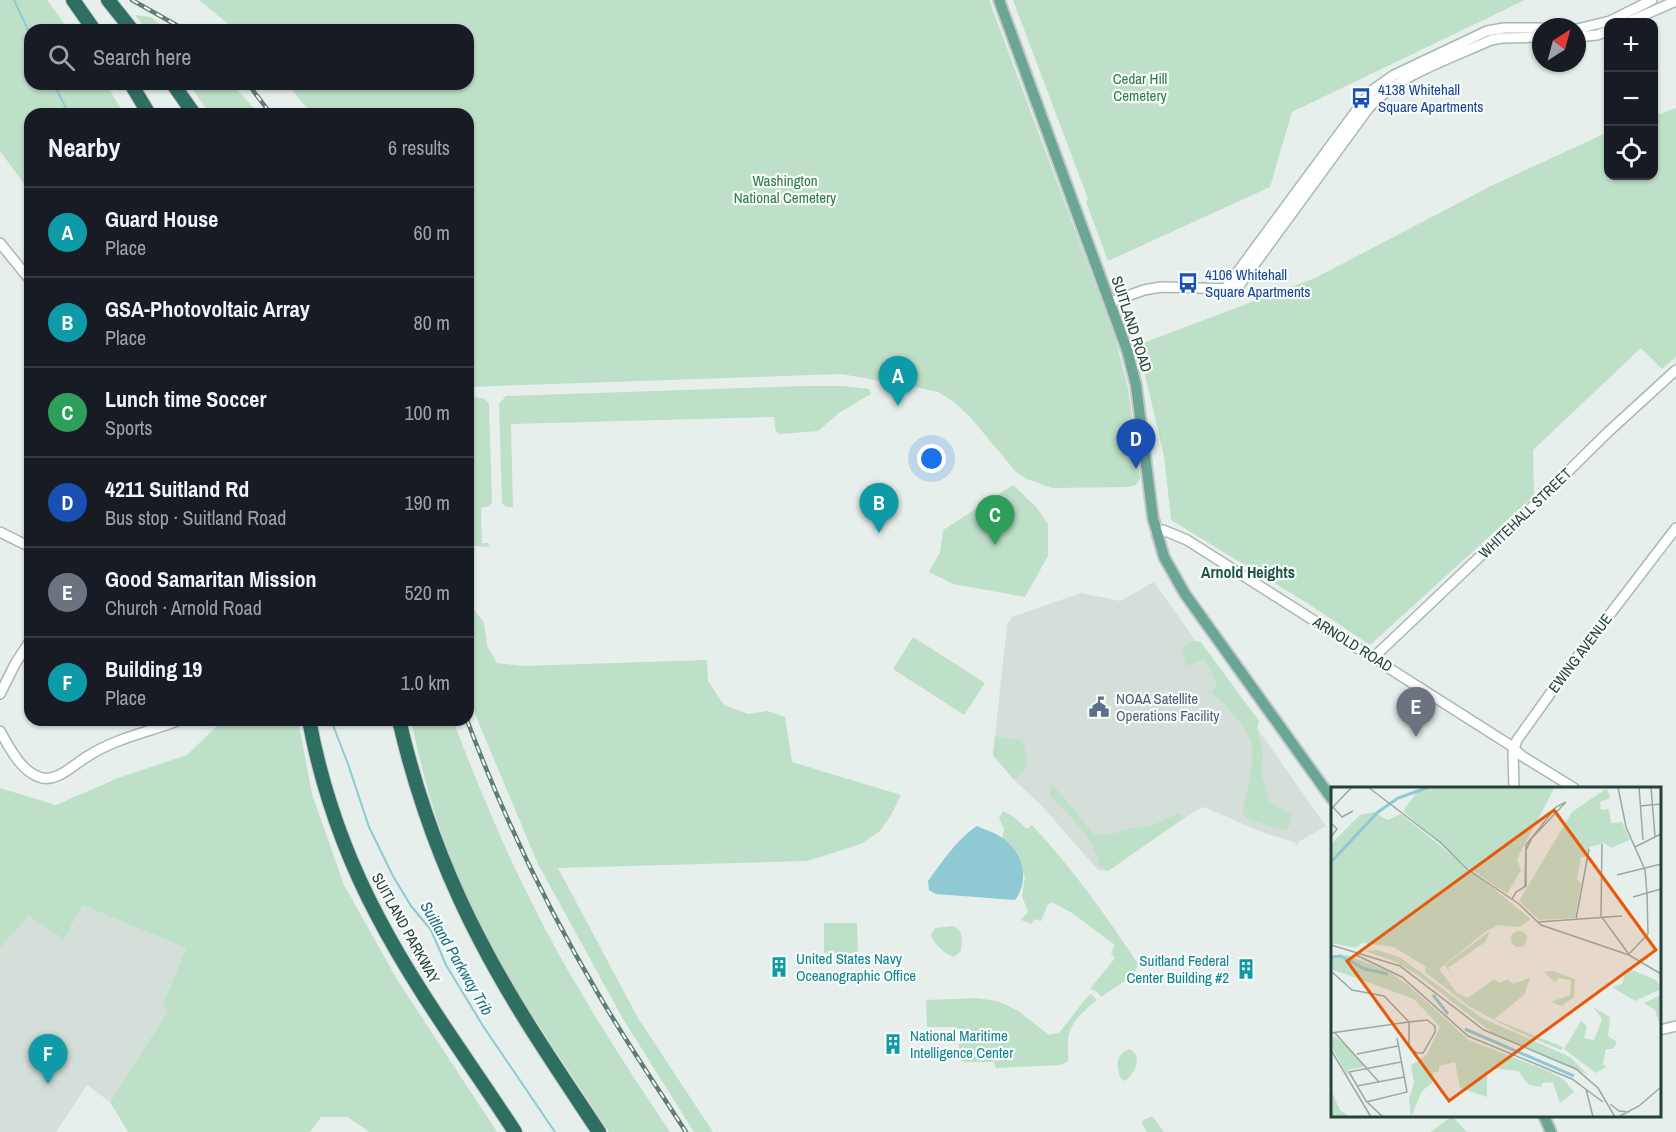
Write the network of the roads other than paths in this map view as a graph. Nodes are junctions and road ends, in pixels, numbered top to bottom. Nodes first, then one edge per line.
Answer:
1 (73, 0) edge
2 (108, 0) edge
3 (999, 0) edge
4 (1652, 0) edge
5 (1676, 1) edge
6 (1637, 18) edge
7 (90, 24) edge
8 (127, 24) edge
9 (1586, 27) edge
10 (1532, 28) edge
11 (1604, 32) edge
12 (1586, 36) edge
13 (1532, 37) edge
14 (135, 90) edge
15 (177, 90) edge
16 (145, 108) edge
17 (190, 108) edge
18 (0, 243) edge
19 (24, 273) edge
20 (1225, 289) junction
21 (1111, 302) junction
22 (1676, 370) edge
23 (1676, 528) edge
24 (1156, 531) junction
25 (0, 532) edge
26 (24, 545) edge
27 (24, 650) edge
28 (1374, 657) junction
29 (0, 694) edge
30 (164, 726) edge
31 (310, 726) edge
32 (401, 726) edge
33 (0, 731) edge
34 (1515, 748) junction
35 (1514, 787) edge
36 (1571, 787) edge
37 (1331, 798) edge
38 (1676, 1026) edge
39 (1661, 1030) edge
40 (1544, 1117) edge
41 (515, 1132) edge
42 (599, 1132) edge
43 (1551, 1132) edge

1 - 7 highway
2 - 8 highway
3 - 21 main road, SUITLAND ROAD
4 - 9 street
5 - 6 street
10 - 20 street
11 - 12 street
13 - 20 street
14 - 16 highway
15 - 17 highway
18 - 19 street
20 - 21 street
21 - 24 main road, SUITLAND ROAD
22 - 28 street, WHITEHALL STREET
23 - 34 street, EWING AVENUE
24 - 28 street, ARNOLD ROAD
24 - 37 main road, SUITLAND ROAD
25 - 26 street
27 - 29 street
28 - 34 street, ARNOLD ROAD
30 - 33 street
31 - 41 highway, SUITLAND PARKWAY
32 - 42 highway
34 - 35 street, EWING AVENUE
34 - 36 street, ARNOLD ROAD
38 - 39 street
40 - 43 main road

